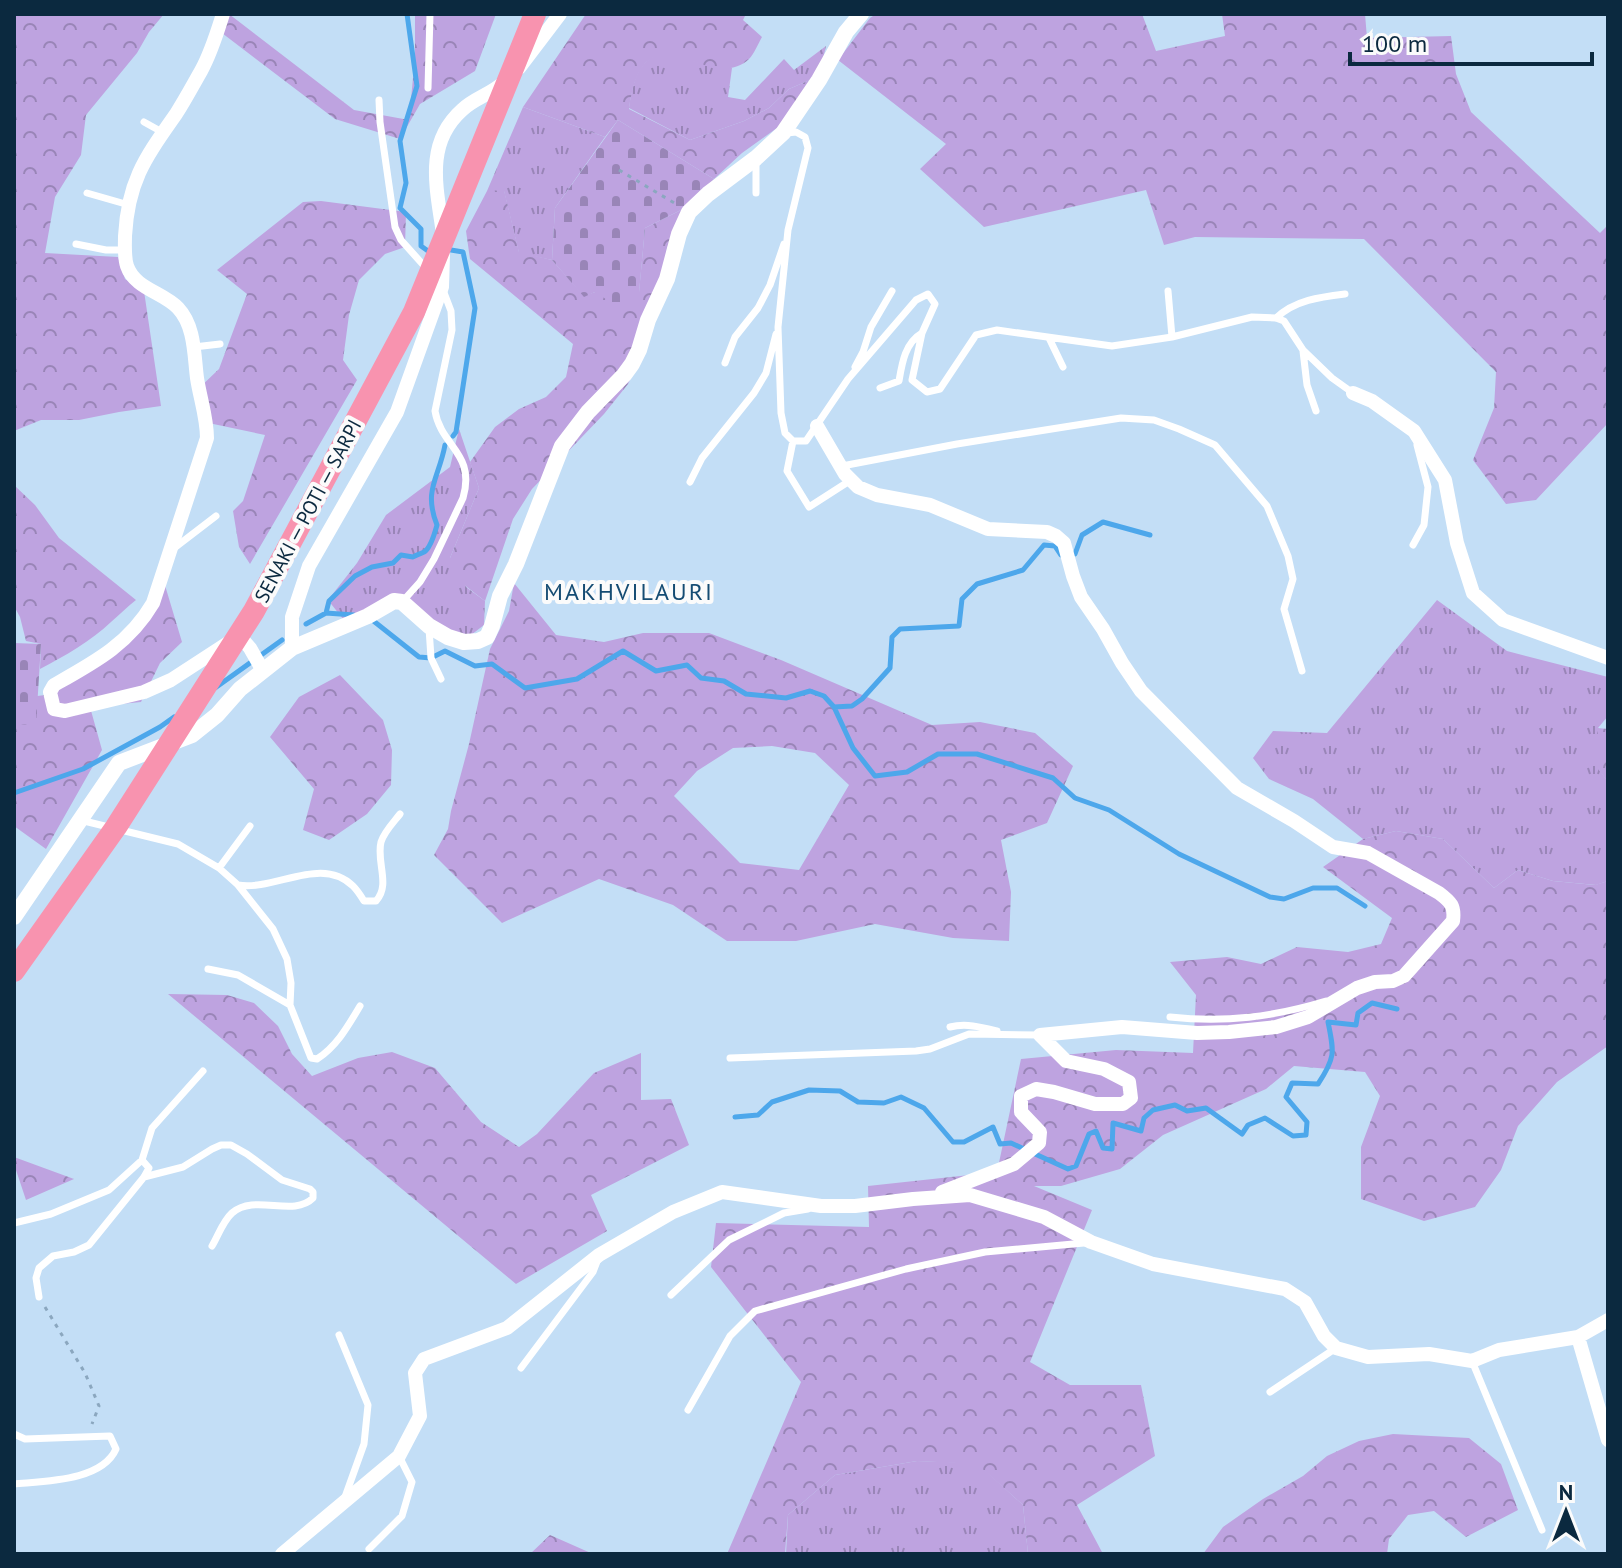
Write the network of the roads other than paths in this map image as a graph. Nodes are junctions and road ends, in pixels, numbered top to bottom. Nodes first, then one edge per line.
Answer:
1 (223, 14) edge
2 (430, 14) edge
3 (535, 14) edge
4 (560, 14) edge
5 (861, 14) edge
6 (428, 88) dead end
7 (379, 100) dead end
8 (144, 122) dead end
9 (162, 132) junction
10 (783, 133) junction
11 (756, 158) junction
12 (87, 193) dead end
13 (756, 193) dead end
14 (129, 205) junction
15 (788, 230) junction
16 (76, 244) dead end
17 (125, 250) junction
18 (442, 287) junction
19 (892, 291) dead end
20 (1168, 291) dead end
21 (1345, 294) dead end
22 (1276, 318) junction
23 (778, 327) junction
24 (922, 333) junction
25 (1172, 337) junction
26 (1049, 338) junction
27 (220, 344) dead end
28 (194, 347) junction
29 (1303, 350) junction
30 (725, 363) dead end
31 (1063, 367) dead end
32 (848, 379) junction
33 (880, 388) dead end
34 (1353, 393) joint
35 (1316, 411) dead end
36 (817, 426) junction
37 (1414, 431) junction
38 (793, 441) junction
39 (840, 467) junction
40 (851, 480) junction
41 (690, 482) dead end
42 (216, 516) dead end
43 (1413, 545) dead end
44 (172, 550) junction
45 (402, 602) junction
46 (429, 626) junction
47 (292, 648) junction
48 (1608, 658) edge
49 (261, 666) junction
50 (1302, 671) dead end
51 (441, 679) dead end
52 (400, 814) dead end
53 (80, 820) junction
54 (250, 826) dead end
55 (219, 868) junction
56 (238, 885) junction
57 (14, 917) edge
58 (208, 969) dead end
59 (14, 971) edge
60 (1347, 994) junction
61 (290, 1005) junction
62 (360, 1006) dead end
63 (1170, 1017) dead end
64 (950, 1027) dead end
65 (1040, 1035) junction
66 (1011, 1036) junction
67 (730, 1058) dead end
68 (203, 1071) dead end
69 (142, 1160) junction
70 (144, 1177) junction
71 (926, 1198) junction
72 (821, 1206) junction
73 (14, 1223) edge
74 (1091, 1242) junction
75 (212, 1246) dead end
76 (599, 1255) junction
77 (671, 1295) dead end
78 (39, 1297) road end
79 (1608, 1320) edge
80 (339, 1335) dead end
81 (1578, 1337) junction
82 (1336, 1348) junction
83 (1472, 1361) junction
84 (521, 1368) dead end
85 (1270, 1392) dead end
86 (688, 1410) dead end
87 (14, 1434) edge
88 (1608, 1440) edge
89 (399, 1456) junction
90 (14, 1484) edge
91 (343, 1503) junction
92 (1542, 1530) dead end
93 (369, 1549) dead end
94 (282, 1554) edge

1 - 9 street
2 - 6 lane
3 - 59 highway, SENAKI — POTI — SARPI
4 - 18 street
5 - 10 street
7 - 18 lane
8 - 9 lane
9 - 14 street
10 - 11 street
10 - 15 lane
11 - 13 lane
11 - 46 street
12 - 14 lane
14 - 17 street
15 - 23 lane
15 - 30 lane
16 - 17 lane
17 - 28 street
18 - 45 lane
18 - 47 street
19 - 32 lane
20 - 25 lane
21 - 22 lane
22 - 25 lane
22 - 29 lane
23 - 38 lane
23 - 41 lane
24 - 26 lane
24 - 32 lane
24 - 33 lane
25 - 26 lane
26 - 31 lane
27 - 28 lane
28 - 44 street
29 - 34 lane
29 - 35 lane
32 - 36 lane
34 - 37 street
36 - 38 lane
36 - 39 street
37 - 43 lane
37 - 48 street
38 - 40 lane
39 - 40 street
39 - 50 lane
40 - 60 street
42 - 44 lane
44 - 49 street
45 - 46 street
45 - 47 street
46 - 51 lane
47 - 49 street
49 - 53 street
52 - 56 lane
53 - 55 lane
53 - 57 street
54 - 55 lane
55 - 56 lane
56 - 61 lane
58 - 61 lane
60 - 63 lane
60 - 65 street
61 - 62 lane
64 - 66 lane
65 - 66 lane
65 - 71 street
66 - 67 lane
68 - 69 lane
69 - 70 lane
69 - 73 lane
70 - 75 lane
70 - 78 lane
71 - 72 street
71 - 74 street
72 - 76 street
72 - 77 lane
74 - 82 street
74 - 86 lane
76 - 84 lane
76 - 89 street
79 - 81 street
80 - 91 lane
81 - 83 street
81 - 88 street
82 - 83 street
82 - 85 lane
83 - 92 lane
87 - 90 lane
89 - 91 street
89 - 93 lane
91 - 94 street

